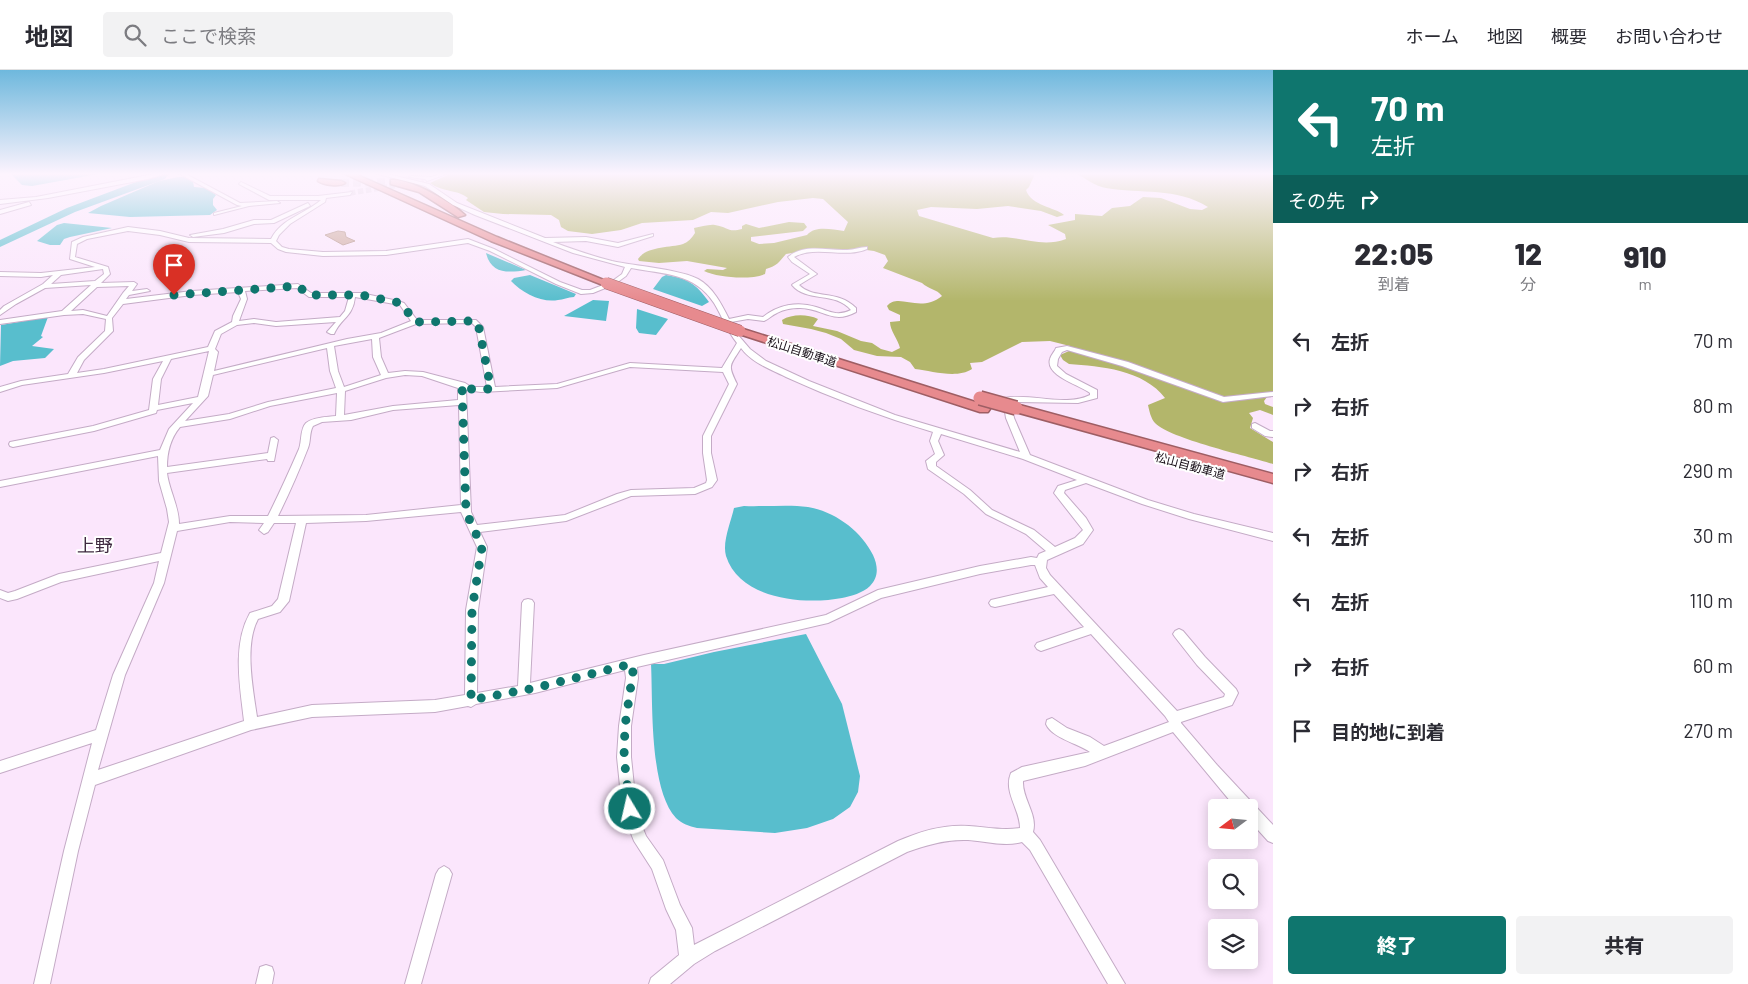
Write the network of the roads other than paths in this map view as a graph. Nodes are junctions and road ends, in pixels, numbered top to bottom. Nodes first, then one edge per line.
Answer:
1 (285, 216) edge
2 (302, 216) edge
3 (441, 216) edge
4 (458, 216) edge
5 (463, 216) edge
6 (481, 216) edge
7 (448, 230) dead end
8 (172, 236) junction
9 (651, 236) dead end
10 (540, 240) junction
11 (273, 241) junction
12 (865, 248) dead end
13 (540, 251) junction
14 (629, 266) junction
15 (106, 268) junction
16 (0, 274) edge
17 (58, 274) junction
18 (609, 281) junction
19 (95, 284) junction
20 (42, 286) junction
21 (243, 289) junction
22 (147, 291) dead end
23 (125, 294) junction
24 (352, 295) junction
25 (120, 302) junction
26 (0, 313) edge
27 (64, 313) junction
28 (109, 318) junction
29 (342, 319) junction
30 (0, 322) edge
31 (415, 322) junction
32 (235, 323) junction
33 (736, 330) junction
34 (332, 332) dead end
35 (376, 336) junction
36 (330, 345) junction
37 (211, 349) junction
38 (168, 358) junction
39 (726, 370) junction
40 (209, 374) junction
41 (71, 376) junction
42 (385, 376) junction
43 (462, 385) junction
44 (491, 389) junction
45 (0, 390) edge
46 (341, 390) junction
47 (1273, 394) edge
48 (202, 399) junction
49 (463, 402) junction
50 (154, 408) junction
51 (1018, 414) junction
52 (340, 418) junction
53 (179, 425) junction
54 (1255, 426) dead end
55 (938, 431) junction
56 (1273, 434) edge
57 (274, 440) dead end
58 (14, 444) dead end
59 (164, 452) junction
60 (1026, 457) junction
61 (162, 471) junction
62 (1273, 479) edge
63 (1086, 480) junction
64 (0, 484) edge
65 (1273, 489) edge
66 (466, 508) junction
67 (271, 520) junction
68 (302, 520) junction
69 (172, 528) junction
70 (474, 529) junction
71 (264, 530) dead end
72 (1273, 537) edge
73 (1054, 552) junction
74 (165, 556) junction
75 (1040, 562) junction
76 (1056, 589) junction
77 (0, 594) edge
78 (528, 603) dead end
79 (995, 603) dead end
80 (1094, 629) junction
81 (1179, 634) dead end
82 (1041, 646) dead end
83 (631, 664) junction
84 (524, 690) junction
85 (471, 700) junction
86 (1175, 722) junction
87 (251, 724) junction
88 (1052, 724) dead end
89 (101, 734) junction
90 (1103, 754) junction
91 (0, 767) edge
92 (90, 780) junction
93 (1239, 799) edge
94 (1258, 820) edge
95 (1025, 834) junction
96 (1273, 836) edge
97 (444, 874) dead end
98 (688, 958) junction
99 (42, 984) edge
100 (413, 984) edge
101 (657, 984) edge
102 (1117, 984) edge

1 - 8 street
2 - 11 street
3 - 18 highway, 松山自動車道
4 - 13 highway, 松山自動車道
5 - 13 highway
6 - 10 street
7 - 18 highway
8 - 11 street
8 - 15 street
9 - 10 street
10 - 14 street
11 - 14 street
12 - 33 street
13 - 18 highway, 松山自動車道
14 - 33 street
15 - 17 street
15 - 19 street
16 - 17 street
17 - 20 street
18 - 33 highway, 松山自動車道, bridge
19 - 20 street
19 - 23 street
19 - 27 street
20 - 26 street
21 - 24 street
21 - 25 street
21 - 32 street
22 - 23 street
23 - 25 street
24 - 29 street
24 - 31 street
25 - 28 street
27 - 28 street
27 - 30 street
28 - 41 street
29 - 32 street
29 - 34 street
31 - 35 street
31 - 44 street
32 - 37 street
33 - 39 street
33 - 51 highway, 松山自動車道
33 - 55 street
35 - 36 street
35 - 42 street
36 - 40 street
36 - 46 street
37 - 38 street
37 - 40 street
38 - 41 street
38 - 50 street
39 - 44 street
39 - 70 street
40 - 48 street
41 - 45 street
42 - 43 street
42 - 46 street
43 - 44 street
43 - 49 street
46 - 52 street
46 - 53 street
47 - 60 street
48 - 50 street
48 - 53 street
49 - 52 street
49 - 66 street
50 - 58 street
51 - 62 highway, 松山自動車道
51 - 65 highway, 松山自動車道
52 - 67 street
53 - 59 street
54 - 56 street
55 - 60 street
55 - 73 street
57 - 61 street
59 - 61 street
59 - 64 street
60 - 63 street
61 - 69 street
63 - 72 street
63 - 73 street
66 - 68 street
66 - 70 street
67 - 68 street
67 - 69 street
67 - 71 street
68 - 87 street
69 - 74 street
70 - 85 street
73 - 75 street
74 - 77 street
74 - 89 street
75 - 76 street
75 - 83 street
76 - 79 street
76 - 80 street
78 - 84 street
80 - 82 street
80 - 86 street
81 - 86 street
83 - 84 street
83 - 98 street
84 - 85 street
85 - 87 street
86 - 90 street
86 - 93 street
87 - 92 street
88 - 90 street
89 - 91 street
89 - 92 street
90 - 95 street
92 - 99 street
94 - 96 street
95 - 98 street
95 - 102 street
97 - 100 street
98 - 101 street

